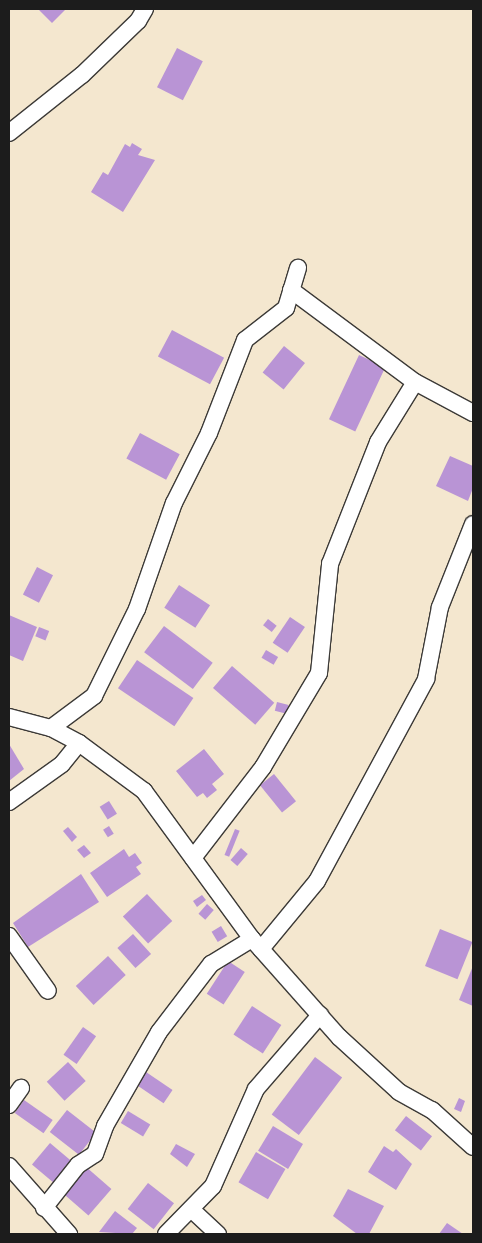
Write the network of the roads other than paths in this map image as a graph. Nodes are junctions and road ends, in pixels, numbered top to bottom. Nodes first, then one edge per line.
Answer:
1 (145, 9) edge
2 (9, 133) edge
3 (298, 268) dead end
4 (292, 290) junction
5 (415, 382) junction
6 (473, 413) edge
7 (473, 524) edge
8 (9, 717) edge
9 (51, 728) junction
10 (79, 743) junction
11 (9, 802) edge
12 (193, 858) junction
13 (9, 936) edge
14 (256, 944) junction
15 (48, 991) dead end
16 (320, 1015) junction
17 (21, 1088) dead end
18 (9, 1105) edge
19 (472, 1143) edge
20 (9, 1166) edge
21 (44, 1208) junction
22 (190, 1209) junction
23 (70, 1234) edge
24 (166, 1234) edge
25 (218, 1234) edge

1 - 2 street
3 - 4 street
4 - 5 street
4 - 9 street
5 - 6 street
5 - 12 street
7 - 14 street
8 - 9 street
9 - 10 street
10 - 11 street
10 - 12 street
12 - 14 street
13 - 15 street
14 - 16 street
14 - 21 street
16 - 19 street
16 - 22 street
17 - 18 street
20 - 21 street
21 - 23 street
22 - 24 street
22 - 25 street

